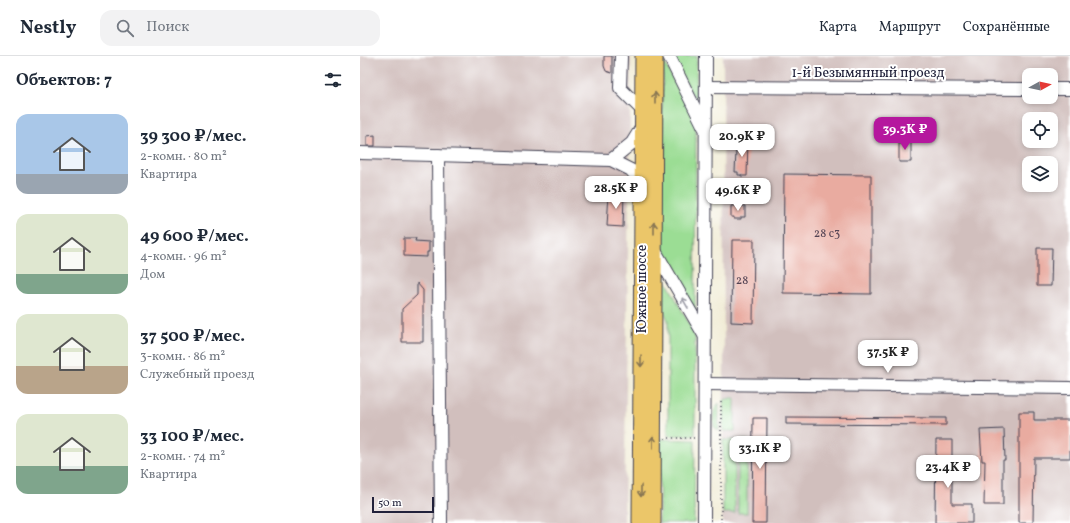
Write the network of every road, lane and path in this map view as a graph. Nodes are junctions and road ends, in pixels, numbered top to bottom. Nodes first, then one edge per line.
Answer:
1 (621, 56) edge
2 (643, 56) edge
3 (655, 56) edge
4 (669, 56) edge
5 (706, 56) edge
6 (706, 87) junction
7 (1022, 89) edge
8 (1058, 89) edge
9 (1070, 89) edge
10 (643, 118) junction
11 (706, 130) junction
12 (360, 153) edge
13 (438, 155) junction
14 (610, 160) junction
15 (642, 184) junction
16 (654, 248) junction
17 (704, 336) junction
18 (705, 384) junction
19 (1070, 388) edge
20 (721, 402) dead end
21 (660, 438) dead end
22 (695, 438) dead end
23 (441, 523) edge
24 (640, 523) edge
25 (653, 523) edge
26 (704, 523) edge
27 (721, 523) edge

1 - 10 street
2 - 10 main road, Южное шоссе
16 -> 3 main road, Южное шоссе
4 - 11 street
5 - 6 street
6 - 7 street, 1-й Безымянный проезд
6 - 11 street
8 - 9 street
10 - 14 street
10 - 15 main road, Южное шоссе
11 - 17 street
12 - 13 street
13 - 14 street
13 - 23 street
14 - 15 street
15 -> 24 main road, Южное шоссе
17 -> 16 street
25 -> 16 main road, Южное шоссе
17 - 18 street
18 - 19 street
18 - 26 street
20 - 27 path
21 - 22 path

